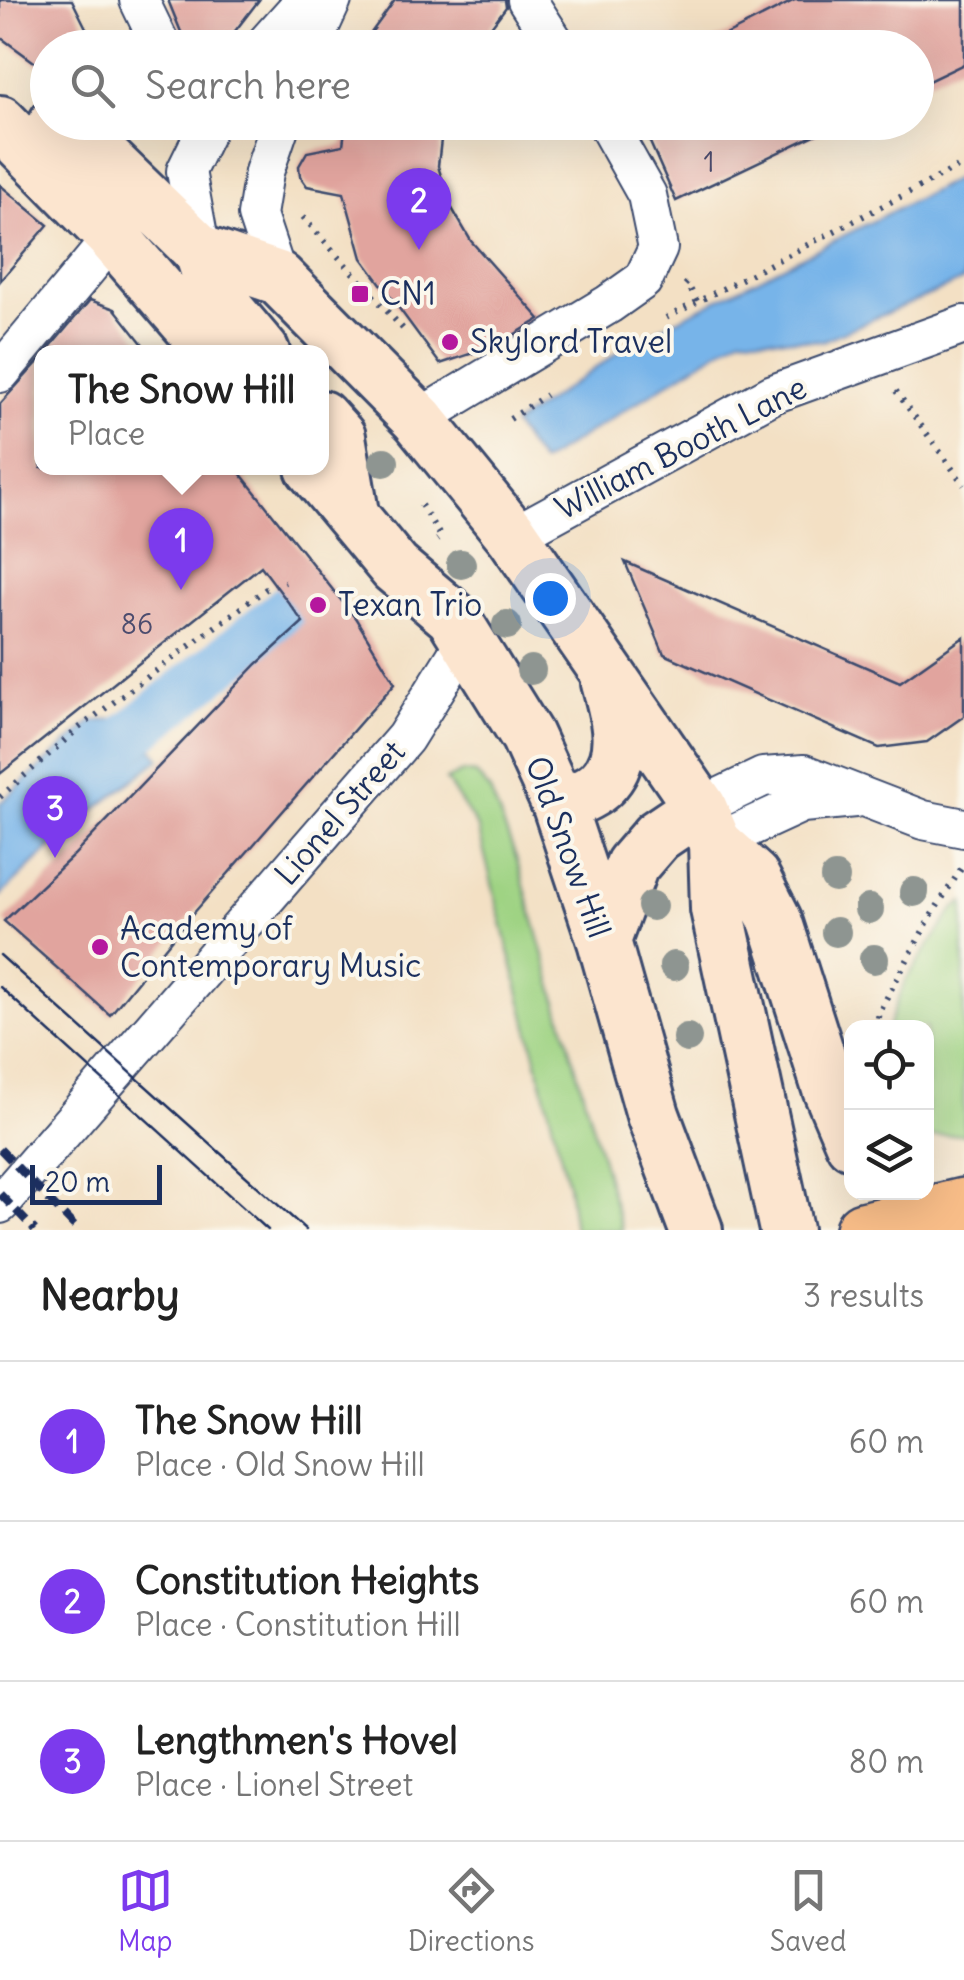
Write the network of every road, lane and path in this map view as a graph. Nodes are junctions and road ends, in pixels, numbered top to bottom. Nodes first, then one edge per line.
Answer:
1 (139, 0) edge
2 (305, 0) edge
3 (332, 0) edge
4 (527, 0) edge
5 (153, 30) edge
6 (278, 30) edge
7 (318, 30) edge
8 (546, 30) edge
9 (0, 82) edge
10 (30, 104) edge
11 (0, 122) edge
12 (81, 140) edge
13 (201, 140) edge
14 (275, 140) edge
15 (616, 140) edge
16 (964, 164) edge
17 (113, 237) junction
18 (202, 252) junction
19 (278, 278) junction
20 (698, 301) dead end
21 (964, 325) edge
22 (207, 345) edge
23 (257, 345) edge
24 (872, 358) junction
25 (0, 374) edge
26 (418, 419) junction
27 (329, 426) edge
28 (318, 475) edge
29 (964, 485) edge
30 (352, 514) junction
31 (513, 536) junction
32 (285, 582) dead end
33 (468, 637) junction
34 (605, 672) junction
35 (0, 797) edge
36 (560, 806) junction
37 (707, 825) junction
38 (964, 828) edge
39 (964, 864) edge
40 (604, 941) junction
41 (878, 1020) edge
42 (844, 1124) edge
43 (942, 1202) edge
44 (0, 1204) edge
45 (696, 1230) edge
46 (786, 1230) edge
47 (862, 1230) edge

1 - 5 street
2 - 6 street
3 - 7 street
4 - 8 street
9 - 10 main road
11 - 17 main road
12 - 18 main road
13 - 18 street
14 - 19 street
15 - 26 street
16 - 20 path
17 - 22 main road
17 - 25 street
18 - 19 main road
18 - 23 main road
19 - 26 main road
21 - 24 street, William Booth Lane
24 - 29 path
24 - 31 street, William Booth Lane
26 - 31 main road
27 - 30 main road
28 - 30 main road, Old Snow Hill
30 - 33 main road, Old Snow Hill
31 - 34 main road
32 - 35 path
33 - 36 main road, Old Snow Hill
33 - 44 street, Lionel Street
34 - 36 main road
34 - 37 main road
36 - 40 main road, Old Snow Hill
37 - 38 street
37 - 40 main road
37 - 42 main road
37 - 46 main road
39 - 41 path
40 - 45 main road, Old Snow Hill
43 - 47 highway

